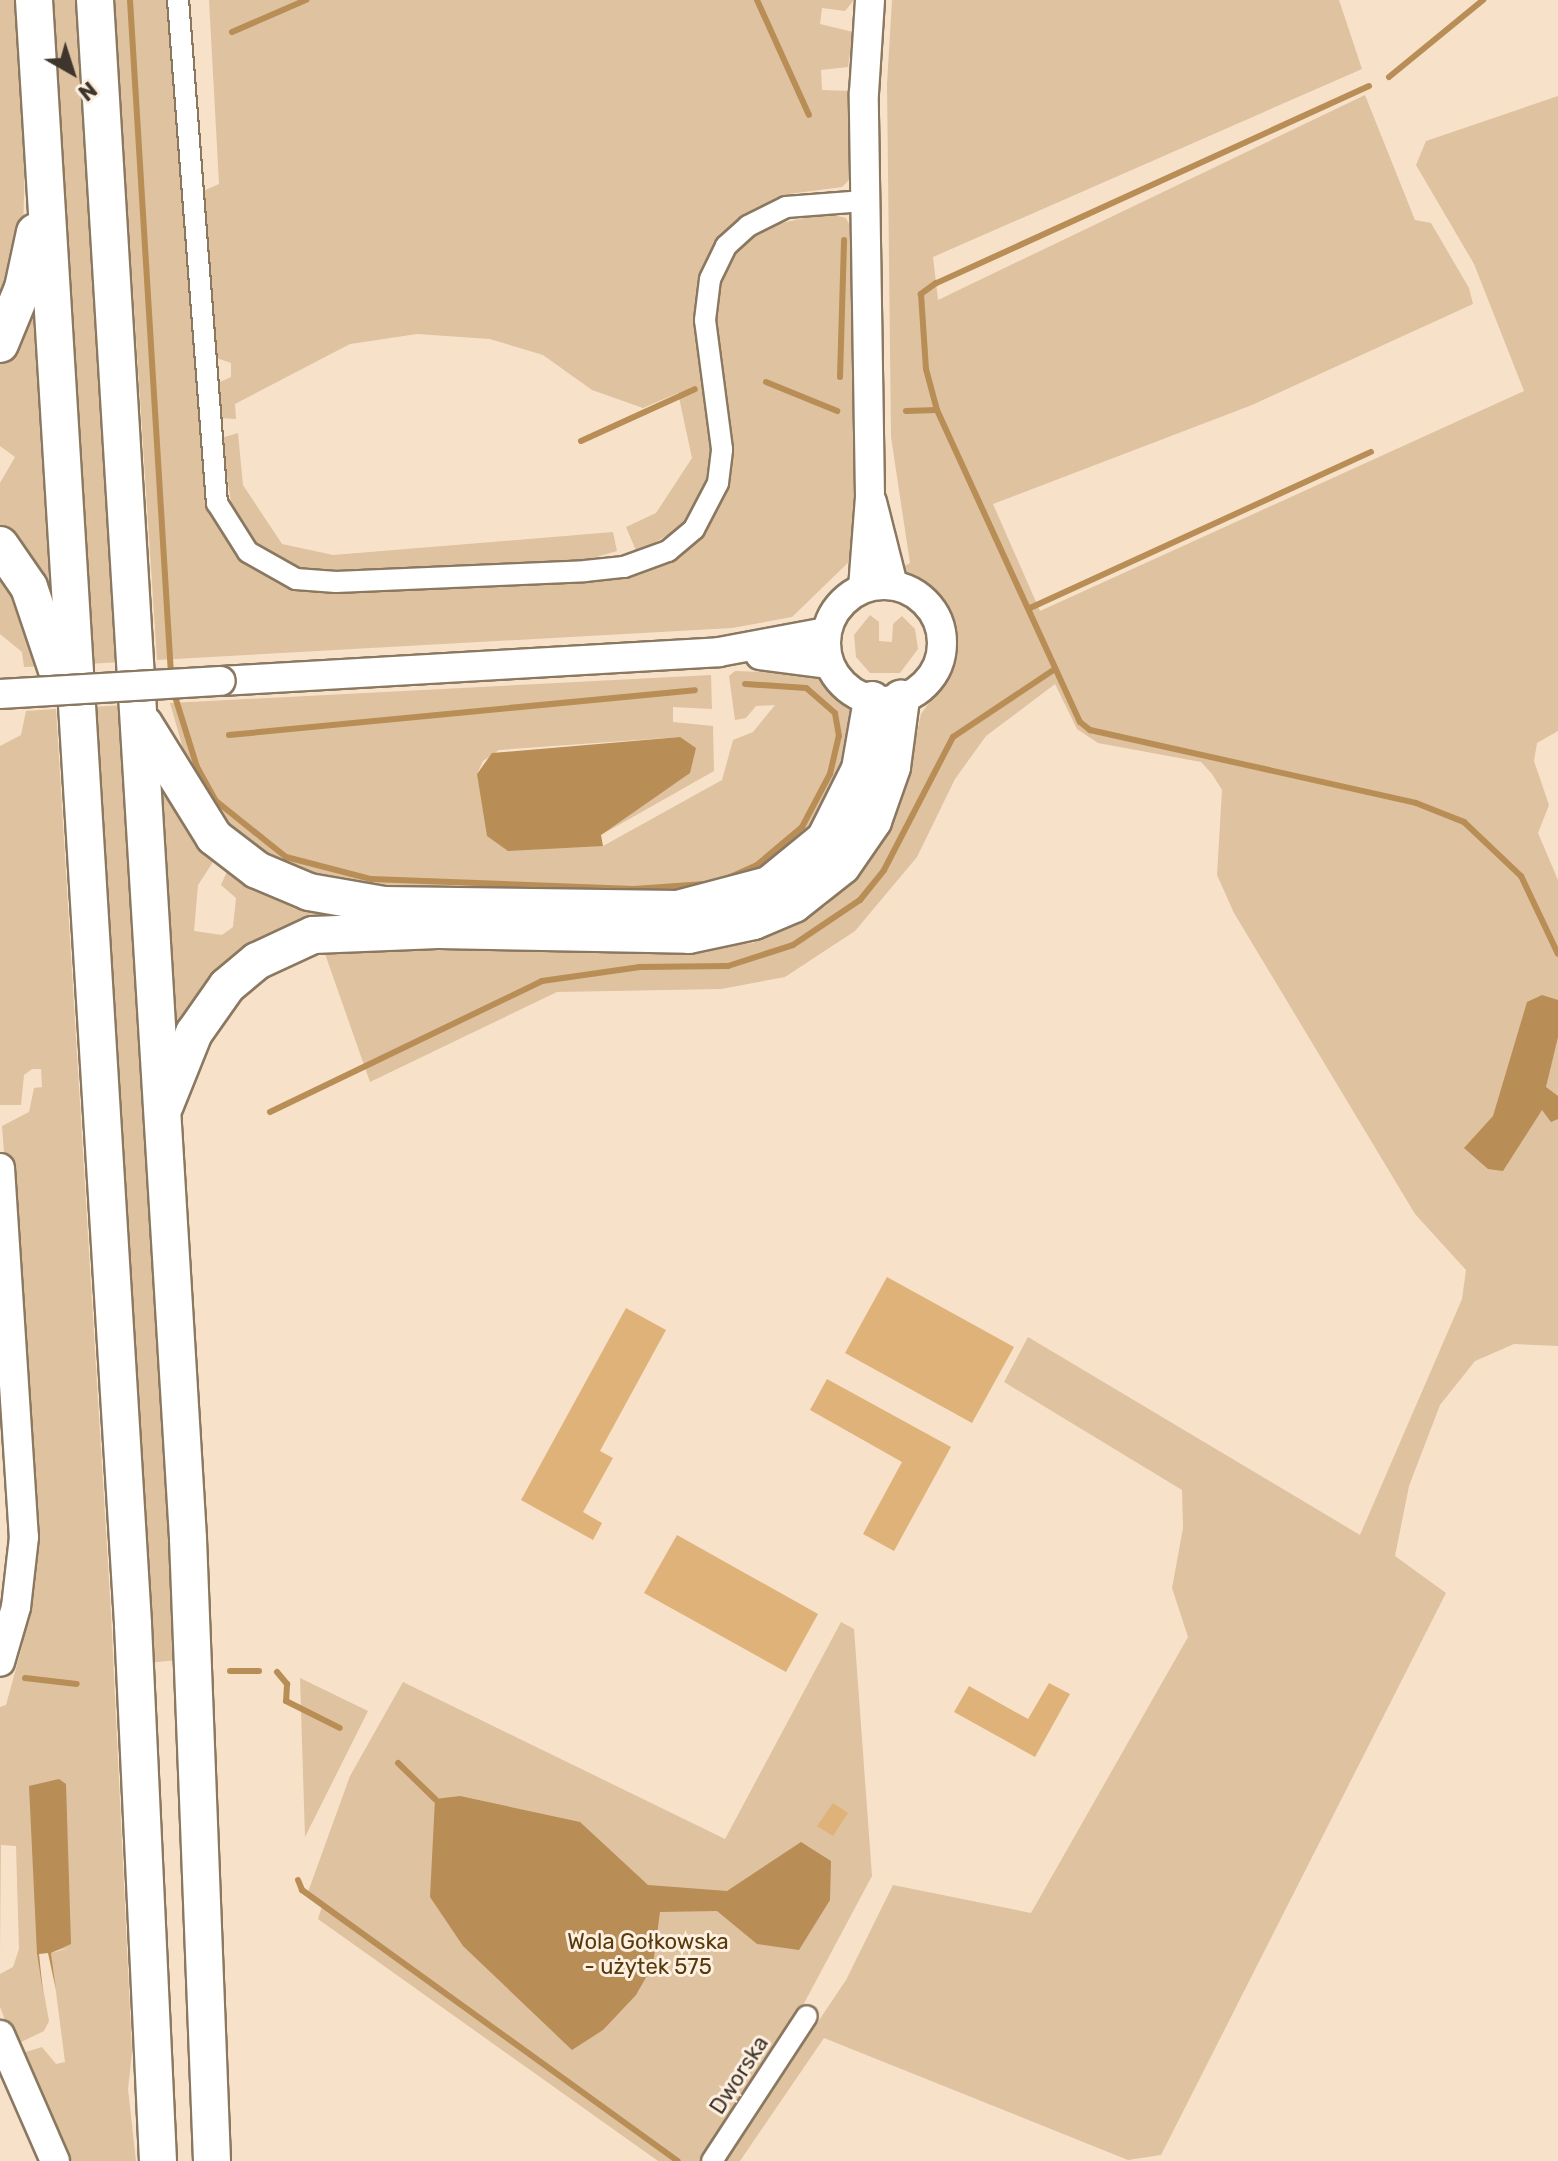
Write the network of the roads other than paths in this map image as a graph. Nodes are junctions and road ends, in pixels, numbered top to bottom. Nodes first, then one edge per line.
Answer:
1 (34, 0) edge
2 (95, 0) edge
3 (178, 0) edge
4 (870, 0) edge
5 (44, 171) junction
6 (864, 201) junction
7 (0, 344) edge
8 (870, 497) junction
9 (0, 545) edge
10 (893, 585) junction
11 (863, 588) junction
12 (826, 632) junction
13 (719, 652) junction
14 (829, 664) junction
15 (0, 694) edge
16 (887, 699) junction
17 (141, 717) junction
18 (78, 729) junction
19 (161, 1114) junction
20 (0, 1168) edge
21 (0, 1662) edge
22 (807, 2016) dead end
23 (0, 2035) edge
24 (55, 2161) edge
25 (158, 2161) edge
26 (212, 2161) edge
27 (712, 2161) edge

1 - 5 highway
2 - 17 highway
3 - 6 street
4 - 6 street
5 - 7 highway
5 - 18 highway
6 - 8 street
8 - 10 street
8 - 11 street
9 - 18 highway
10 - 11 street
10 - 16 street
11 - 12 street
12 - 13 street
12 - 14 street
13 - 14 street
13 - 15 street, bridge
14 - 16 street
16 - 17 highway
16 - 19 highway
17 - 19 highway
18 - 25 highway
19 - 26 highway
20 - 21 street
22 - 27 street, Dworska
23 - 24 street

